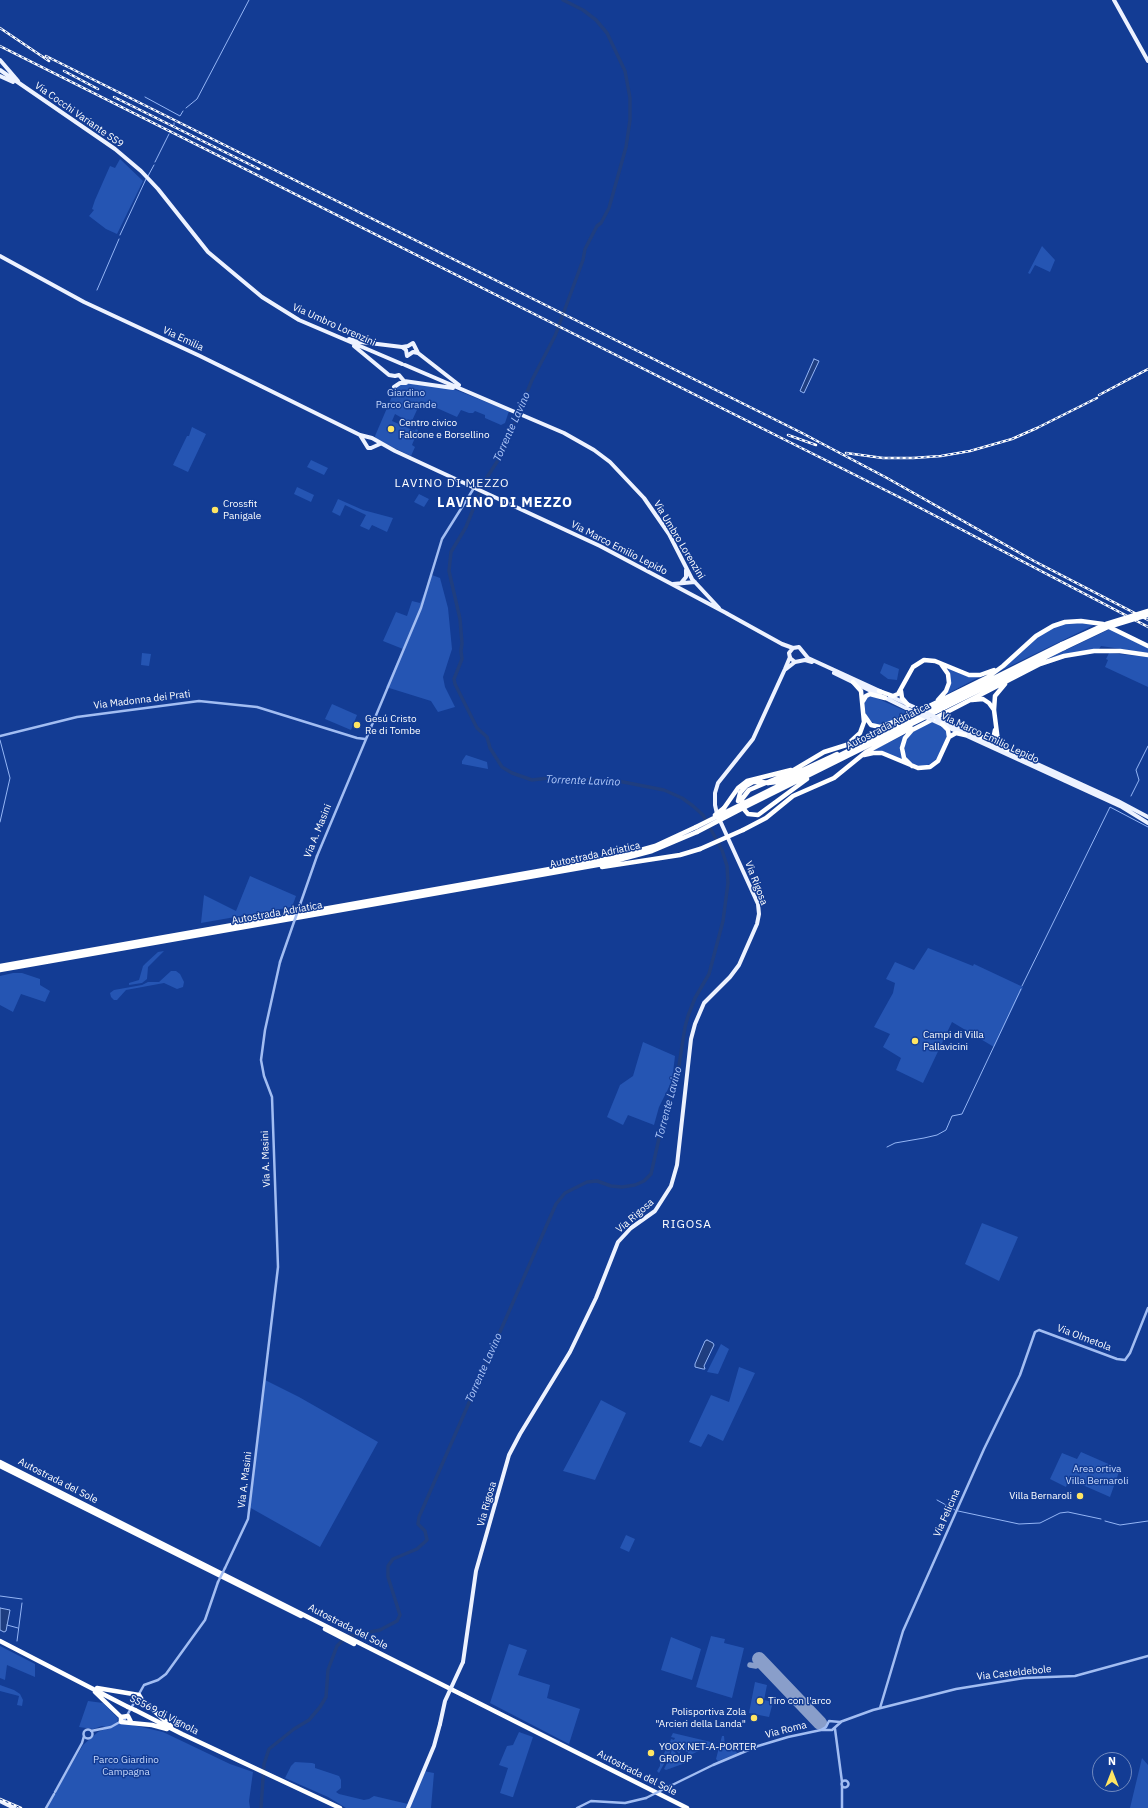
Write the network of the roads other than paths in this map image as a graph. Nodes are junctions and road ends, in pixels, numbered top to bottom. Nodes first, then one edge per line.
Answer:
1 (1114, 0) edge
2 (0, 60) edge
3 (1148, 61) edge
4 (0, 70) edge
5 (0, 76) edge
6 (24, 87) junction
7 (0, 256) edge
8 (224, 267) joint
9 (336, 336) junction
10 (402, 347) junction
11 (418, 353) junction
12 (389, 375) junction
13 (406, 382) junction
14 (471, 393) junction
15 (360, 435) junction
16 (369, 438) junction
17 (365, 441) junction
18 (375, 441) junction
19 (380, 444) junction
20 (374, 446) junction
21 (475, 488) junction
22 (681, 559) junction
23 (686, 570) junction
24 (669, 582) junction
25 (694, 582) junction
26 (682, 583) junction
27 (699, 584) junction
28 (683, 590) junction
29 (701, 590) junction
30 (695, 597) junction
31 (1148, 611) edge
32 (728, 614) junction
33 (1148, 615) edge
34 (735, 618) junction
35 (782, 644) junction
36 (1063, 646) junction
37 (1148, 646) edge
38 (793, 648) junction
39 (1019, 651) junction
40 (805, 654) junction
41 (789, 655) junction
42 (1148, 655) edge
43 (802, 661) junction
44 (795, 662) junction
45 (938, 662) junction
46 (785, 669) junction
47 (1024, 672) junction
48 (853, 682) junction
49 (879, 691) junction
50 (901, 691) junction
51 (885, 698) junction
52 (862, 703) junction
53 (908, 705) junction
54 (925, 708) junction
55 (994, 710) junction
56 (913, 711) junction
57 (941, 714) junction
58 (864, 715) junction
59 (930, 720) junction
60 (942, 724) junction
61 (996, 726) junction
62 (965, 735) junction
63 (0, 736) edge
64 (949, 737) junction
65 (980, 737) junction
66 (356, 738) junction
67 (365, 739) junction
68 (865, 743) junction
69 (363, 744) junction
70 (842, 747) junction
71 (1007, 750) junction
72 (856, 758) junction
73 (831, 765) junction
74 (912, 766) junction
75 (798, 767) junction
76 (793, 796) junction
77 (745, 805) junction
78 (1148, 817) edge
79 (1148, 823) edge
80 (696, 829) junction
81 (578, 868) junction
82 (0, 966) edge
83 (0, 970) edge
84 (1148, 1308) edge
85 (1039, 1330) joint
86 (0, 1462) edge
87 (0, 1466) edge
88 (0, 1641) edge
89 (1148, 1656) edge
90 (88, 1686) junction
91 (133, 1695) junction
92 (139, 1695) junction
93 (142, 1700) junction
94 (135, 1702) junction
95 (881, 1708) junction
96 (128, 1716) junction
97 (121, 1719) junction
98 (131, 1722) junction
99 (834, 1722) junction
100 (841, 1722) junction
101 (826, 1726) junction
102 (836, 1728) junction
103 (98, 1730) junction
104 (821, 1730) junction
105 (829, 1730) junction
106 (91, 1731) junction
107 (182, 1734) junction
108 (92, 1735) junction
109 (835, 1735) junction
110 (84, 1736) junction
111 (88, 1739) junction
112 (82, 1743) junction
113 (842, 1777) junction
114 (846, 1781) junction
115 (842, 1784) junction
116 (846, 1787) junction
117 (842, 1794) junction
118 (321, 1800) junction
119 (0, 1801) edge
120 (14, 1808) edge
121 (46, 1808) edge
122 (336, 1808) edge
123 (340, 1808) edge
124 (408, 1808) edge
125 (577, 1808) edge
126 (681, 1808) edge
127 (687, 1808) edge
128 (842, 1808) edge

1 - 3 main road
2 - 6 main road
4 - 6 main road, Via Cocchi Variante SS9
5 - 6 main road
6 - 8 main road, Via Cocchi Variante SS9
7 - 15 main road, Via Emilia
8 - 9 main road, Via Umbro Lorenzini
9 - 10 main road
9 - 12 main road
9 - 14 main road, Via Umbro Lorenzini
10 - 11 main road
10 - 11 main road
11 - 14 main road
12 - 13 main road
12 - 13 main road
13 - 14 main road
14 - 22 main road, Via Umbro Lorenzini
15 - 16 main road, Via Emilia
15 - 17 main road, Via Emilia
16 - 17 main road
16 - 18 main road, Via Emilia
17 - 20 main road, Via Emilia
18 - 19 main road, Via Emilia
18 - 20 main road
19 - 20 main road
19 - 21 main road, Via Emilia
21 - 24 main road, Via Marco Emilio Lepido
21 - 67 street, Via A. Masini
22 - 23 main road, Via Umbro Lorenzini
22 - 27 main road
23 - 25 main road, Via Umbro Lorenzini
23 - 26 main road
24 - 26 main road, Via Marco Emilio Lepido
24 - 28 main road, Via Marco Emilio Lepido
25 - 26 main road, Via Marco Emilio Lepido
25 - 27 main road, Via Marco Emilio Lepido
25 - 29 main road, Via Umbro Lorenzini
26 - 28 main road
27 - 29 main road
27 - 34 main road
28 - 30 main road, Via Marco Emilio Lepido
29 - 30 main road
29 - 32 main road, Via Umbro Lorenzini
30 - 32 main road, Via Marco Emilio Lepido
31 - 36 highway, Autostrada Adriatica, bridge
32 - 34 main road, Via Umbro Lorenzini
33 - 36 highway, Autostrada Adriatica, bridge
34 - 35 main road
35 - 38 main road
35 - 41 main road
36 - 68 highway, Autostrada Adriatica
36 - 73 highway, Autostrada Adriatica
37 - 39 highway
38 - 40 main road
38 - 41 main road
39 - 45 highway
39 - 54 highway
40 - 43 main road
40 - 49 main road, Via Marco Emilio Lepido
41 - 44 main road
41 - 46 main road, Via Rigosa
42 - 47 highway
43 - 44 main road
43 - 48 main road, Via Marco Emilio Lepido
44 - 46 main road, Via Rigosa
45 - 50 highway
45 - 54 highway
46 - 124 main road, Via Rigosa, bridge
47 - 55 highway
47 - 57 highway
48 - 51 main road, Via Marco Emilio Lepido
48 - 52 highway
49 - 50 highway
49 - 53 main road, Via Marco Emilio Lepido
50 - 53 highway
51 - 52 highway
51 - 56 main road, Via Marco Emilio Lepido
52 - 58 highway
53 - 56 main road, Via Marco Emilio Lepido
54 - 56 highway
55 - 57 highway
55 - 61 highway
56 - 58 highway
56 - 59 main road, Via Marco Emilio Lepido, bridge
56 - 65 main road, Via Marco Emilio Lepido, bridge
56 - 70 highway
57 - 59 highway
58 - 70 highway
59 - 60 main road, Via Marco Emilio Lepido
59 - 72 highway
59 - 74 highway
60 - 62 main road, Via Marco Emilio Lepido
60 - 64 highway
61 - 65 highway
61 - 71 highway
62 - 64 highway
62 - 79 main road, Via Marco Emilio Lepido
63 - 66 street, Via Madonna dei Prati
64 - 74 highway
65 - 71 main road, Via Marco Emilio Lepido
66 - 67 street, Via Madonna dei Prati
66 - 69 street, Via Madonna dei Prati
67 - 69 street, Via A. Masini
68 - 76 highway, bridge
68 - 77 highway, Autostrada Adriatica
69 - 92 street, Via A. Masini, bridge
70 - 75 highway
71 - 78 main road, Via Marco Emilio Lepido
72 - 74 highway
72 - 76 highway
73 - 75 highway
73 - 77 highway, Autostrada Adriatica
75 - 80 highway, bridge
76 - 81 highway, bridge
77 - 80 highway, Autostrada Adriatica, bridge
80 - 81 highway, Autostrada Adriatica
80 - 82 highway, Autostrada Adriatica
81 - 83 highway, Autostrada Adriatica
84 - 85 street, Via Olmetola
85 - 95 street, Via Felicina
86 - 127 highway, Autostrada del Sole
87 - 126 highway, Autostrada del Sole
88 - 90 highway, SS569 di Vignola
89 - 95 street, Via Casteldebole
90 - 91 highway
90 - 97 highway
90 - 107 highway, SS569 di Vignola, bridge
91 - 92 highway
91 - 94 highway
92 - 93 highway
92 - 94 street, Via A. Masini
93 - 94 highway
93 - 107 highway
94 - 96 street, Via A. Masini
95 - 100 street, Via Roma
96 - 97 highway
96 - 98 highway
97 - 98 highway
97 - 103 street
98 - 107 highway
99 - 100 street, Via Roma
99 - 101 street, Via Roma
99 - 102 street
100 - 102 street, Via Roma
101 - 104 street, Via Roma
101 - 105 street
102 - 105 street, Via Roma
102 - 109 street
103 - 106 street
103 - 108 street
104 - 105 street, Via Roma
104 - 125 street, Via Roma, bridge
105 - 109 street
106 - 108 street
106 - 110 street
107 - 118 highway, SS569 di Vignola
108 - 111 street
109 - 113 street
110 - 111 street
110 - 112 street
111 - 112 street
112 - 121 street
113 - 114 street
113 - 115 street
114 - 115 street
114 - 116 street
115 - 116 street
115 - 117 street
116 - 117 street
117 - 128 street
118 - 122 highway, SS569 di Vignola
118 - 123 highway, SS569 di Vignola
119 - 120 main road

